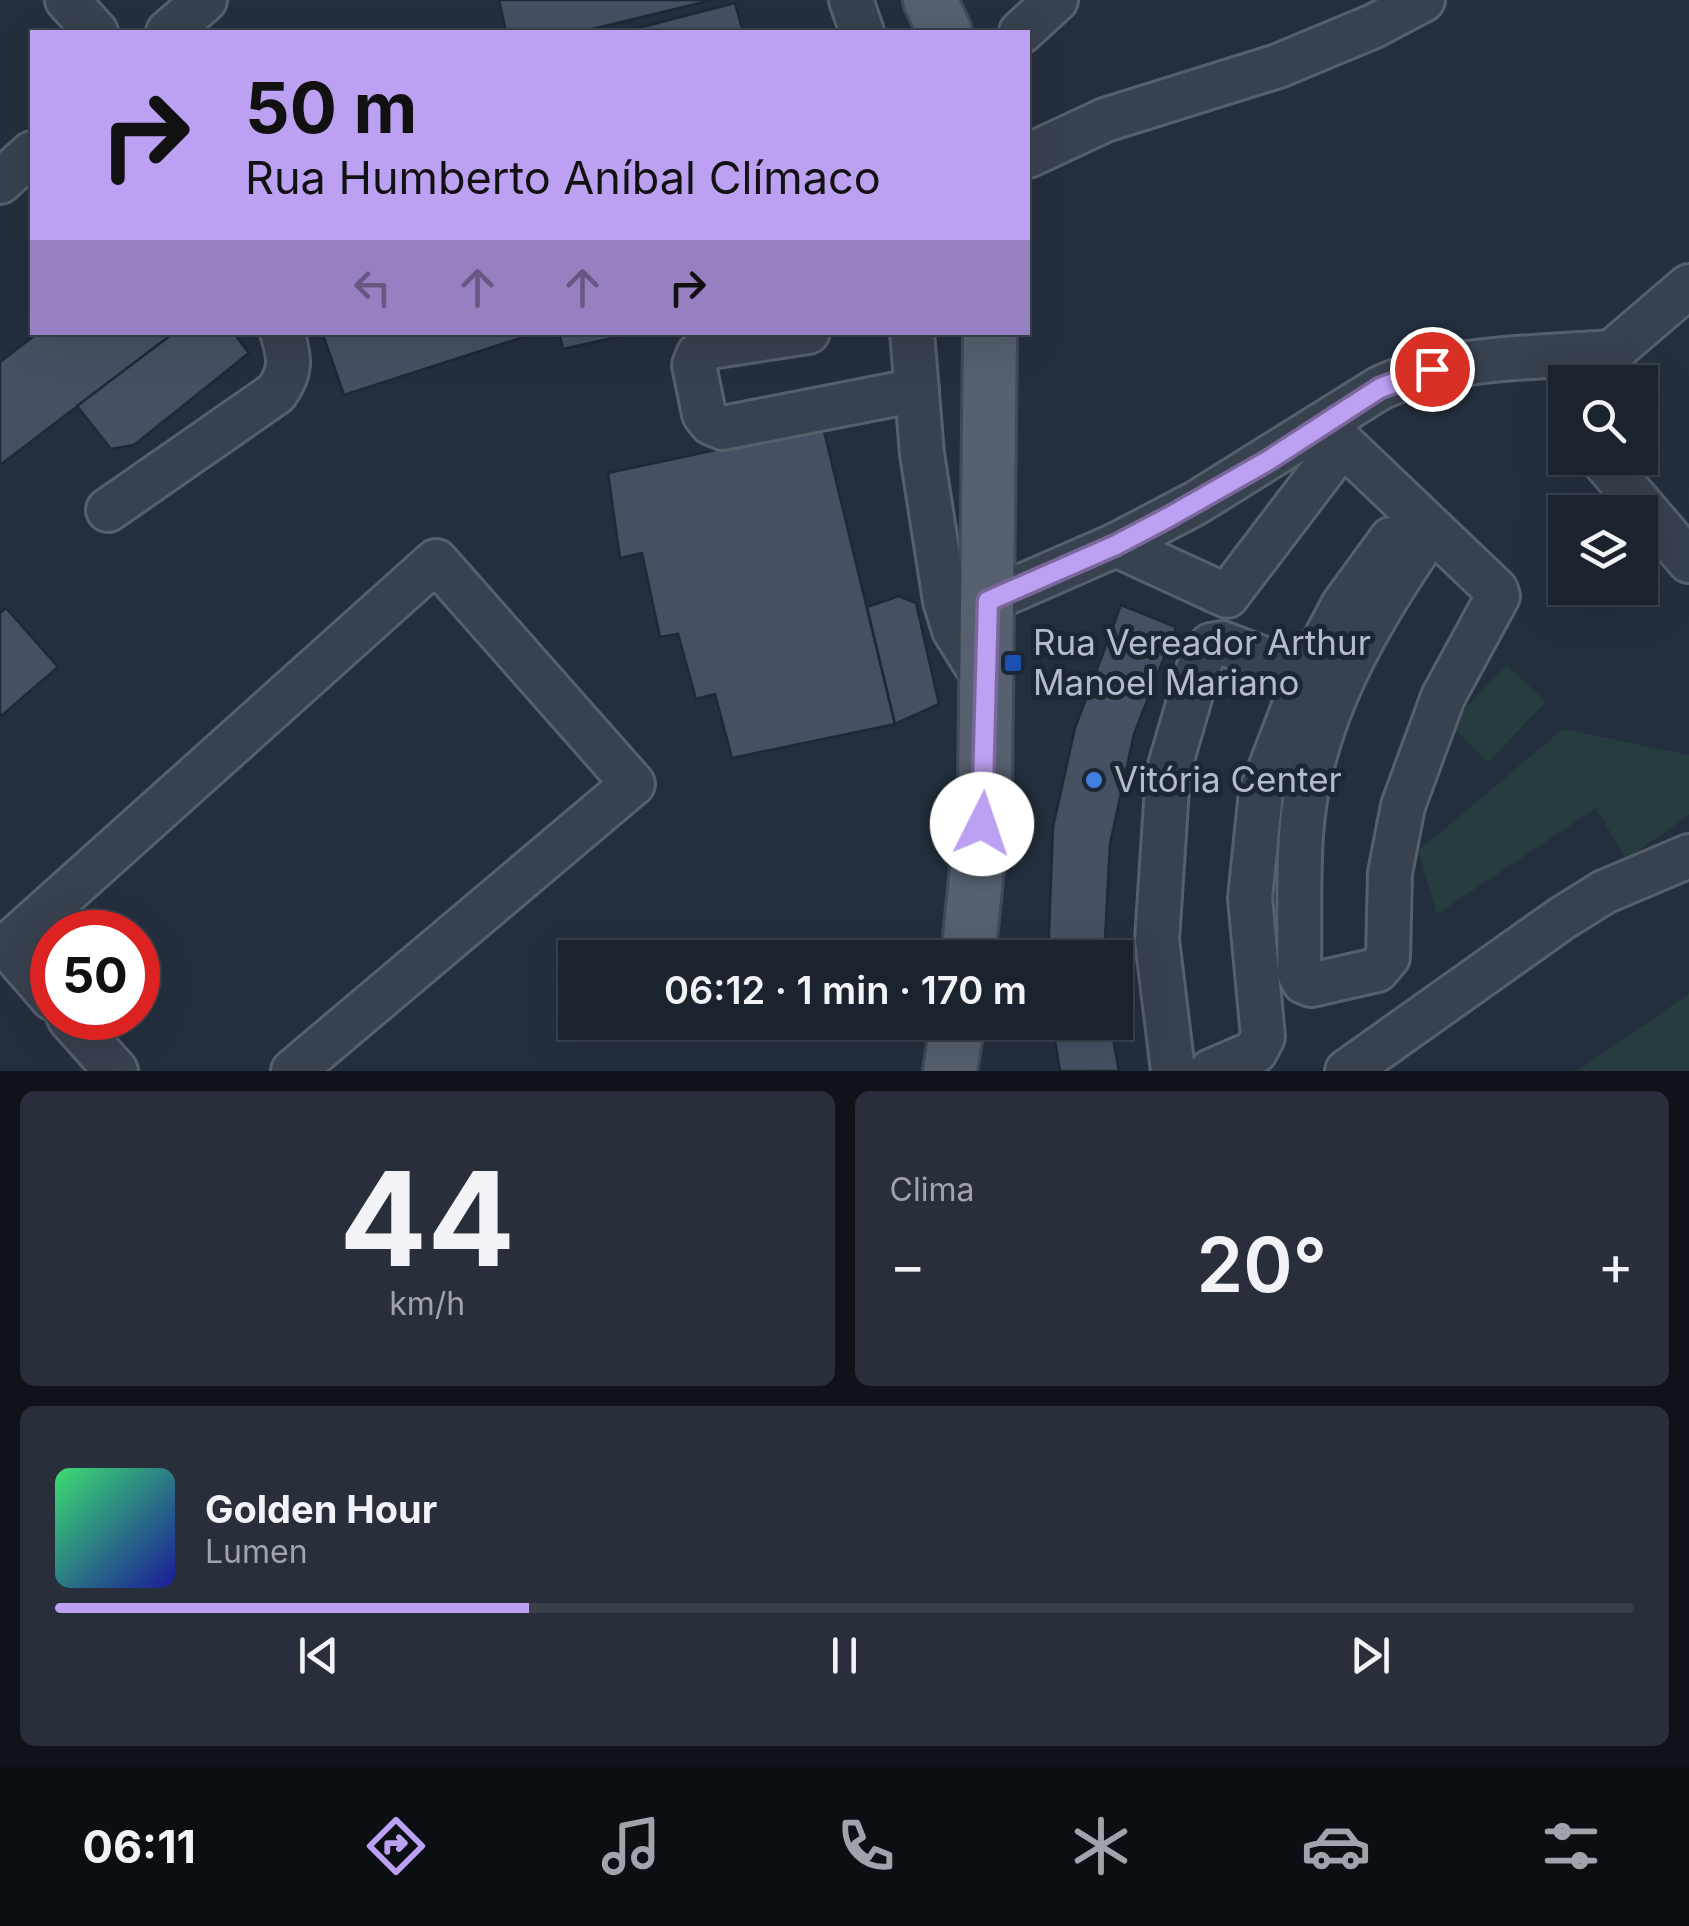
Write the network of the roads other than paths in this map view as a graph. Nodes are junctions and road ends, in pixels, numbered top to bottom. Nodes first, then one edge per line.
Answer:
1 (67, 0) edge
2 (205, 0) edge
3 (851, 0) edge
4 (930, 0) edge
5 (1056, 0) edge
6 (1422, 0) edge
7 (94, 30) edge
8 (170, 30) edge
9 (861, 30) edge
10 (944, 30) edge
11 (1023, 30) edge
12 (30, 155) edge
13 (1030, 155) edge
14 (0, 182) edge
15 (1689, 286) edge
16 (283, 335) edge
17 (788, 335) edge
18 (912, 335) edge
19 (990, 335) edge
20 (1602, 365) edge
21 (1548, 368) edge
22 (917, 390) junction
23 (1333, 435) junction
24 (1616, 475) edge
25 (108, 510) dead end
26 (1421, 520) junction
27 (1116, 545) junction
28 (1689, 561) edge
29 (988, 601) junction
30 (1306, 675) junction
31 (984, 678) junction
32 (1689, 856) edge
33 (47, 910) edge
34 (30, 925) edge
35 (970, 940) edge
36 (30, 973) edge
37 (89, 1040) edge
38 (955, 1040) edge
39 (116, 1071) edge
40 (293, 1071) edge
41 (950, 1071) edge
42 (1173, 1071) edge
43 (1211, 1071) edge
44 (1346, 1071) edge

1 - 7 street
2 - 8 street
3 - 9 street
4 - 10 main road
5 - 11 street
6 - 13 street
12 - 14 street
15 - 20 street
16 - 25 street
17 - 22 street
18 - 22 street
19 - 29 main road
21 - 23 street
22 - 31 street
23 - 26 street
23 - 27 street
23 - 27 street
24 - 28 street
26 - 26 street
26 - 30 street
27 - 29 street
29 - 31 main road
30 - 42 street
30 - 43 street
31 - 35 main road
32 - 44 street
33 - 40 street
34 - 36 street
37 - 39 street
38 - 41 main road

